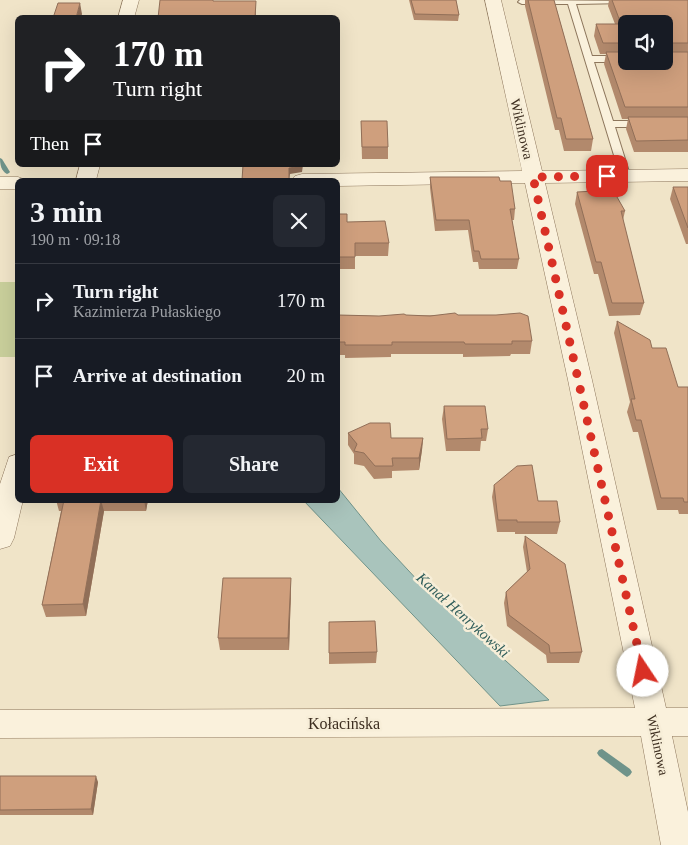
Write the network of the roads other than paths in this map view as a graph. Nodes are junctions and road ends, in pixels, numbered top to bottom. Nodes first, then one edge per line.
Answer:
1 (131, 0) edge
2 (493, 0) edge
3 (639, 1) edge
4 (522, 2) dead end
5 (571, 2) junction
6 (127, 15) edge
7 (588, 59) junction
8 (618, 59) edge
9 (608, 124) junction
10 (658, 124) edge
11 (625, 175) junction
12 (688, 175) edge
13 (533, 177) junction
14 (340, 180) edge
15 (0, 183) edge
16 (15, 183) edge
17 (15, 476) edge
18 (0, 538) edge
19 (653, 722) junction
20 (688, 722) edge
21 (0, 724) edge
22 (678, 845) edge

1 - 6 street
2 - 13 street, Wiklinowa
3 - 5 lane
4 - 5 lane
5 - 7 lane
7 - 8 lane
7 - 9 lane
9 - 10 lane
9 - 11 lane
11 - 12 street
11 - 13 street
13 - 14 street
13 - 19 street, Wiklinowa
15 - 16 street
17 - 18 street
19 - 20 street, Kołacińska
19 - 21 street, Kołacińska
19 - 22 street, Wiklinowa

